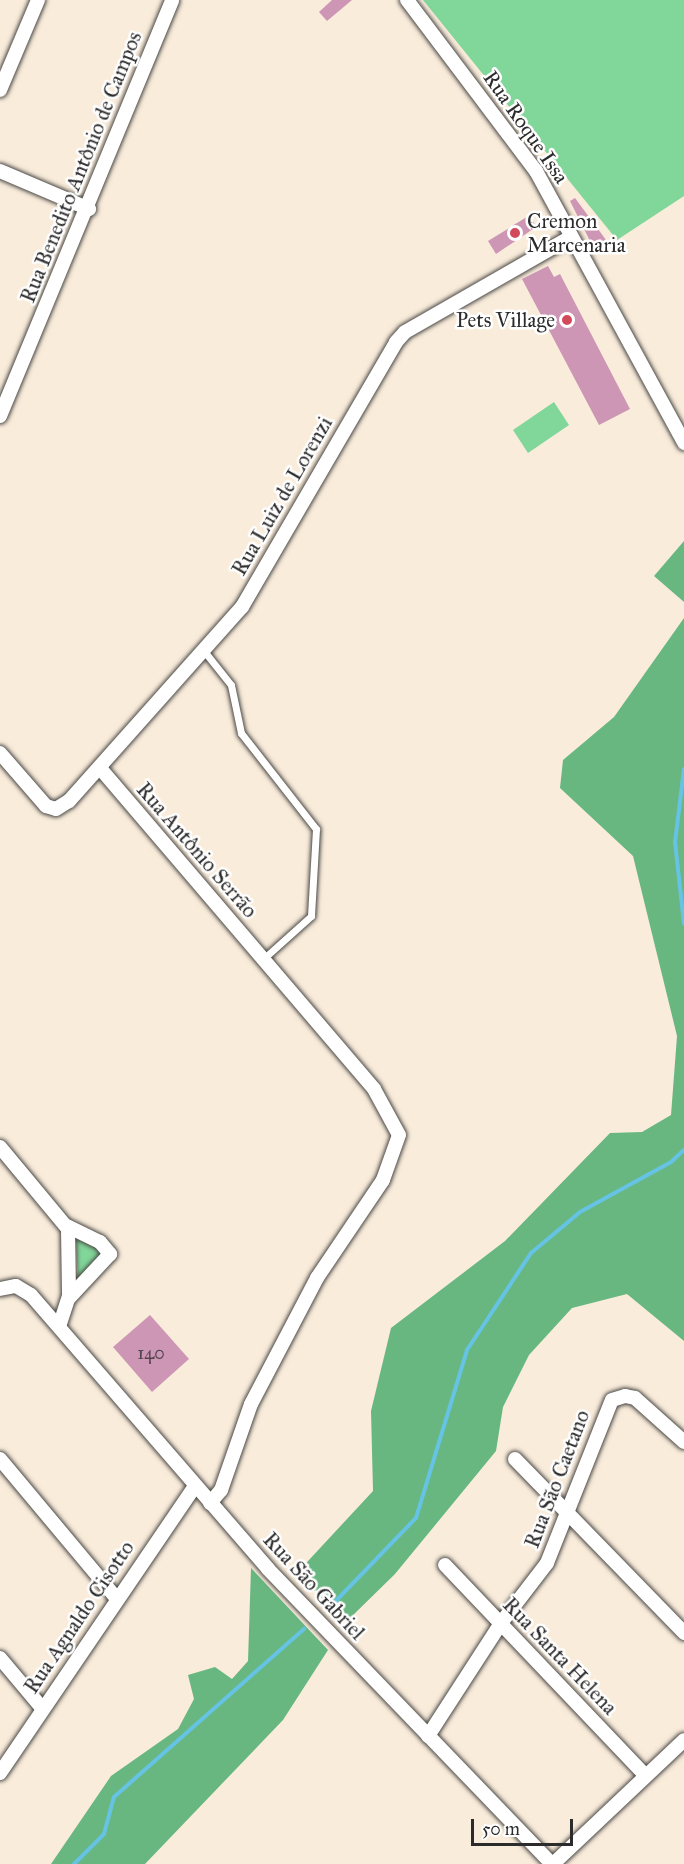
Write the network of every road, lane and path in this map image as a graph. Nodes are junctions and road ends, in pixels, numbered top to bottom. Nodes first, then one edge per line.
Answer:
1 (38, 0) edge
2 (172, 0) edge
3 (407, 0) edge
4 (0, 90) edge
5 (0, 171) edge
6 (89, 209) junction
7 (571, 237) junction
8 (0, 416) edge
9 (684, 443) edge
10 (204, 651) junction
11 (0, 753) edge
12 (100, 768) junction
13 (263, 959) junction
14 (0, 1147) edge
15 (67, 1226) junction
16 (0, 1289) edge
17 (69, 1298) junction
18 (59, 1326) junction
19 (684, 1442) edge
20 (0, 1459) edge
21 (515, 1459) dead end
22 (195, 1486) junction
23 (210, 1503) junction
24 (567, 1512) junction
25 (444, 1565) dead end
26 (117, 1599) junction
27 (501, 1623) junction
28 (684, 1633) edge
29 (0, 1658) edge
30 (42, 1708) junction
31 (428, 1736) junction
32 (684, 1740) edge
33 (0, 1773) edge
34 (646, 1776) junction
35 (553, 1864) edge

1 - 4 street
2 - 6 street, Rua Benedito Antônio de Campos
3 - 7 street, Rua Roque Issa
5 - 6 street
6 - 8 street, Rua Benedito Antônio de Campos
7 - 9 street, Rua Roque Issa
7 - 10 street, Rua Luiz de Lorenzi
10 - 12 street, Rua Luiz de Lorenzi
10 - 13 lane
11 - 12 street, Rua Luiz de Lorenzi
12 - 13 street, Rua Antônio Serrão
13 - 23 street, Rua Antônio Serrão
14 - 15 street
15 - 17 street
15 - 17 street
16 - 18 street, Rua São Gabriel
17 - 18 street
18 - 22 street, Rua São Gabriel
19 - 24 street, Rua São Caetano
20 - 26 street
21 - 24 street
22 - 23 street, Rua São Gabriel
22 - 26 street, Rua Agnaldo Cisotto
23 - 31 street, Rua São Gabriel
24 - 27 street, Rua São Caetano
24 - 28 street
25 - 27 street, Rua Santa Helena
26 - 30 street, Rua Agnaldo Cisotto
27 - 31 street, Rua São Caetano
27 - 34 street, Rua Santa Helena
29 - 30 street
30 - 33 street, Rua Agnaldo Cisotto
31 - 35 street, Rua São Gabriel
32 - 34 street
34 - 35 street

